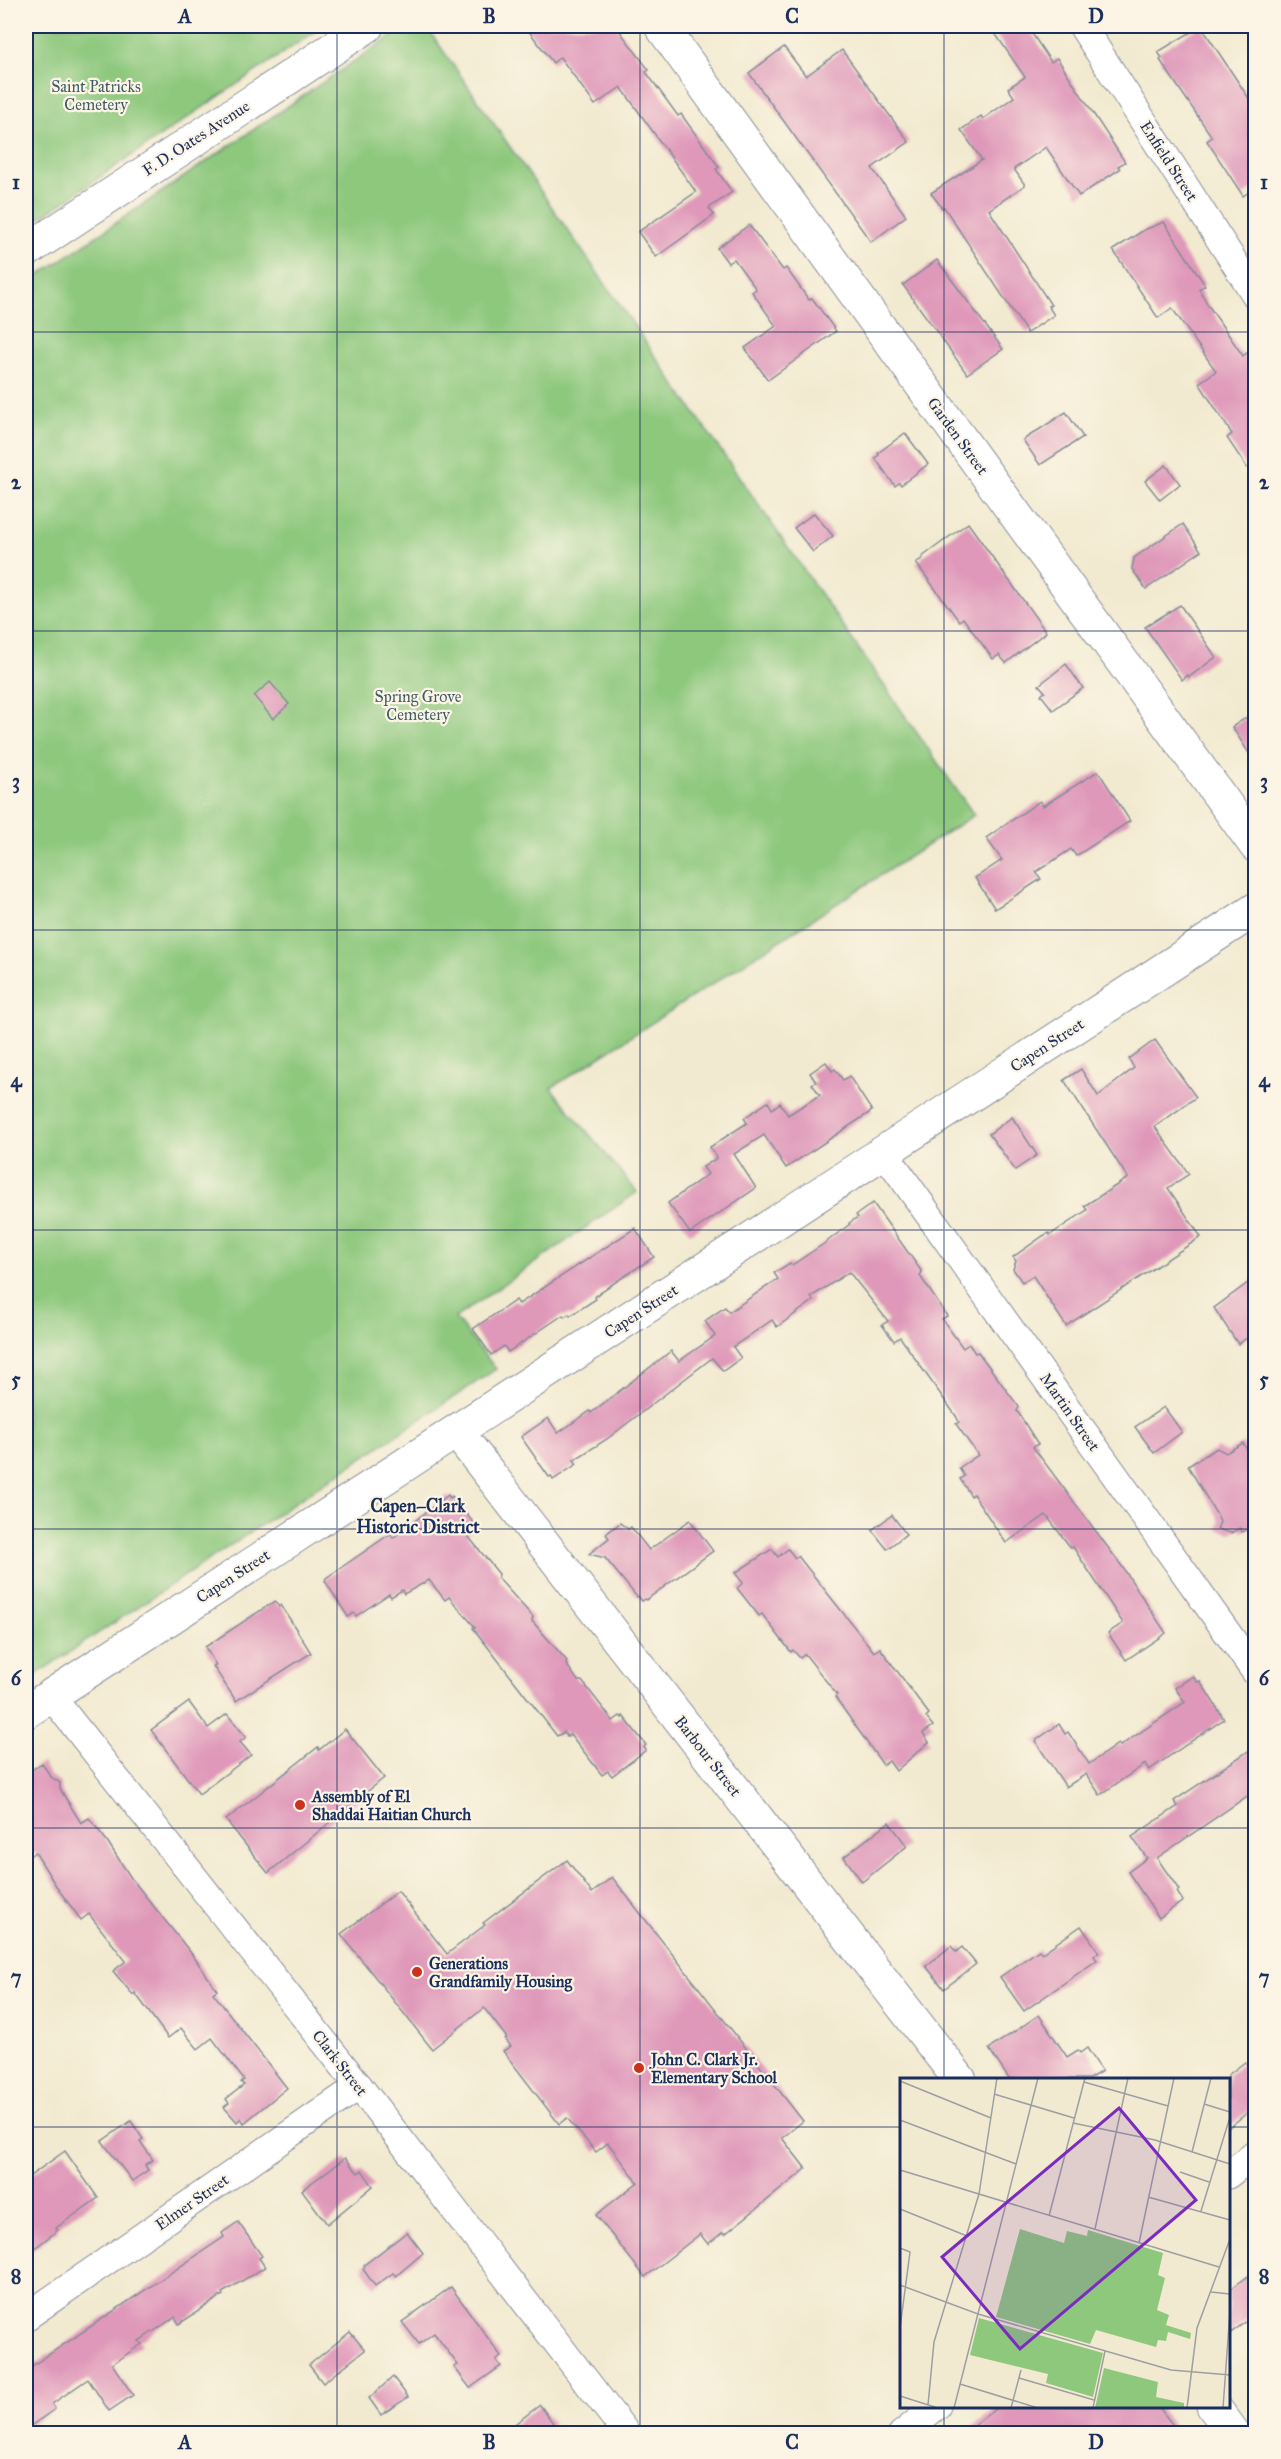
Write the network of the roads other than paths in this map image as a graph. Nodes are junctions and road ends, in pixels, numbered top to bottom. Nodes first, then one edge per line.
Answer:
1 (367, 26) edge
2 (661, 26) edge
3 (1082, 26) edge
4 (26, 251) edge
5 (1256, 297) edge
6 (1256, 846) edge
7 (1256, 909) edge
8 (884, 1152) junction
9 (457, 1432) junction
10 (1256, 1673) edge
11 (38, 1704) edge
12 (959, 2078) edge
13 (359, 2086) junction
14 (1256, 2153) edge
15 (1230, 2173) edge
16 (26, 2317) edge
17 (934, 2408) edge
18 (1215, 2408) edge
19 (627, 2433) edge
20 (902, 2433) edge
21 (1234, 2433) edge

1 - 4 street, F. D. Oates Avenue
2 - 6 street, Garden Street
3 - 5 street, Enfield Street
7 - 8 street, Capen Street
8 - 9 street, Capen Street
8 - 10 street, Martin Street
9 - 11 street, Capen Street
9 - 12 street, Barbour Street
11 - 13 street, Clark Street
13 - 16 street, Elmer Street
13 - 19 street, Clark Street
14 - 15 street
17 - 20 street
18 - 21 street

